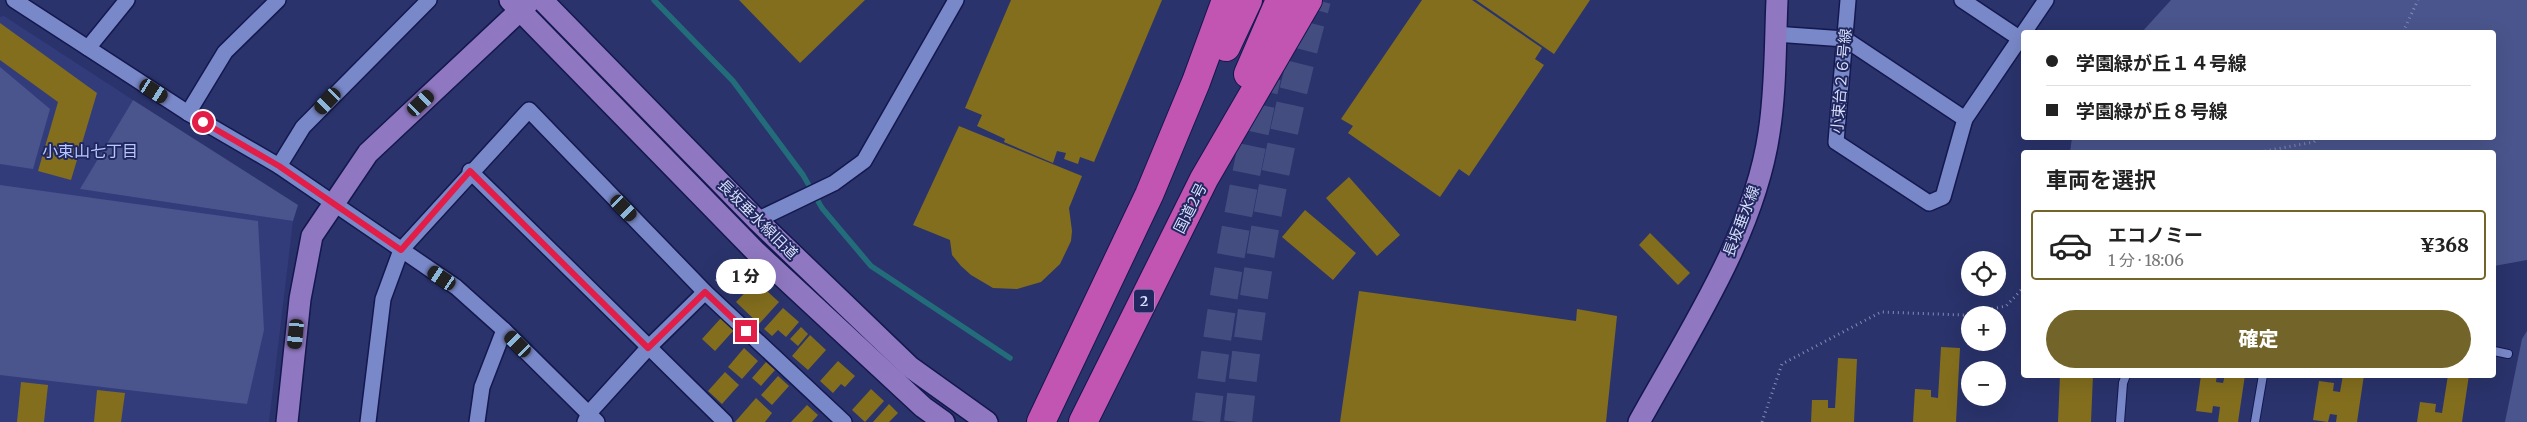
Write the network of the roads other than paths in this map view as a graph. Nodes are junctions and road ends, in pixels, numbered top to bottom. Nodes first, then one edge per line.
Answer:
1 (14, 0) edge
2 (127, 0) edge
3 (278, 0) edge
4 (429, 0) edge
5 (542, 0) edge
6 (956, 0) edge
7 (1226, 0) edge
8 (1248, 0) edge
9 (1280, 0) edge
10 (1308, 0) edge
11 (1778, 0) edge
12 (1848, 0) edge
13 (1962, 0) edge
14 (2046, 0) edge
15 (520, 4) edge
16 (2025, 30) edge
17 (1775, 34) junction
18 (2021, 35) edge
19 (2019, 38) junction
20 (1845, 39) junction
21 (88, 48) junction
22 (188, 113) junction
23 (1966, 119) junction
24 (279, 166) junction
25 (470, 171) junction
26 (1204, 179) junction
27 (1149, 195) junction
28 (334, 202) junction
29 (757, 220) junction
30 (401, 250) junction
31 (705, 292) junction
32 (504, 330) junction
33 (648, 348) junction
34 (2496, 351) edge
35 (2508, 354) dead end
36 (2125, 378) edge
37 (2262, 378) edge
38 (590, 419) edge
39 (287, 422) edge
40 (368, 422) edge
41 (477, 422) edge
42 (725, 422) edge
43 (844, 422) edge
44 (944, 422) edge
45 (988, 422) edge
46 (1041, 422) edge
47 (1083, 422) edge
48 (1639, 422) edge
49 (2120, 422) edge
50 (2255, 422) edge

1 - 21 street
2 - 21 street
3 - 22 street
4 - 24 street
5 - 29 street, 長坂垂水線旧道
6 - 29 street
7 - 27 highway
8 - 27 highway
9 - 26 highway
10 - 26 highway, 国道2号 / 2
11 - 17 street, 長坂垂水線
12 - 20 street, 小束台２６号線
13 - 19 street
14 - 16 street, 小束台２６号線
15 - 28 street
15 - 44 street, 長坂垂水線旧道
17 - 20 street
17 - 48 street, 長坂垂水線
18 - 19 street, 小束台２６号線
19 - 23 street, 小束台２６号線
20 - 23 street
20 - 23 street, 小束台２６号線
21 - 22 street
22 - 24 street
24 - 28 street
25 - 30 street
25 - 31 street
25 - 33 street
26 - 47 highway, 国道2号 / 2
27 - 46 highway
28 - 30 street
28 - 39 street
29 - 45 street, 長坂垂水線旧道
30 - 32 street
30 - 40 street
31 - 33 street
31 - 43 street
32 - 38 street
32 - 41 street
33 - 38 street
33 - 42 street
34 - 35 lane
36 - 49 lane
37 - 50 lane

